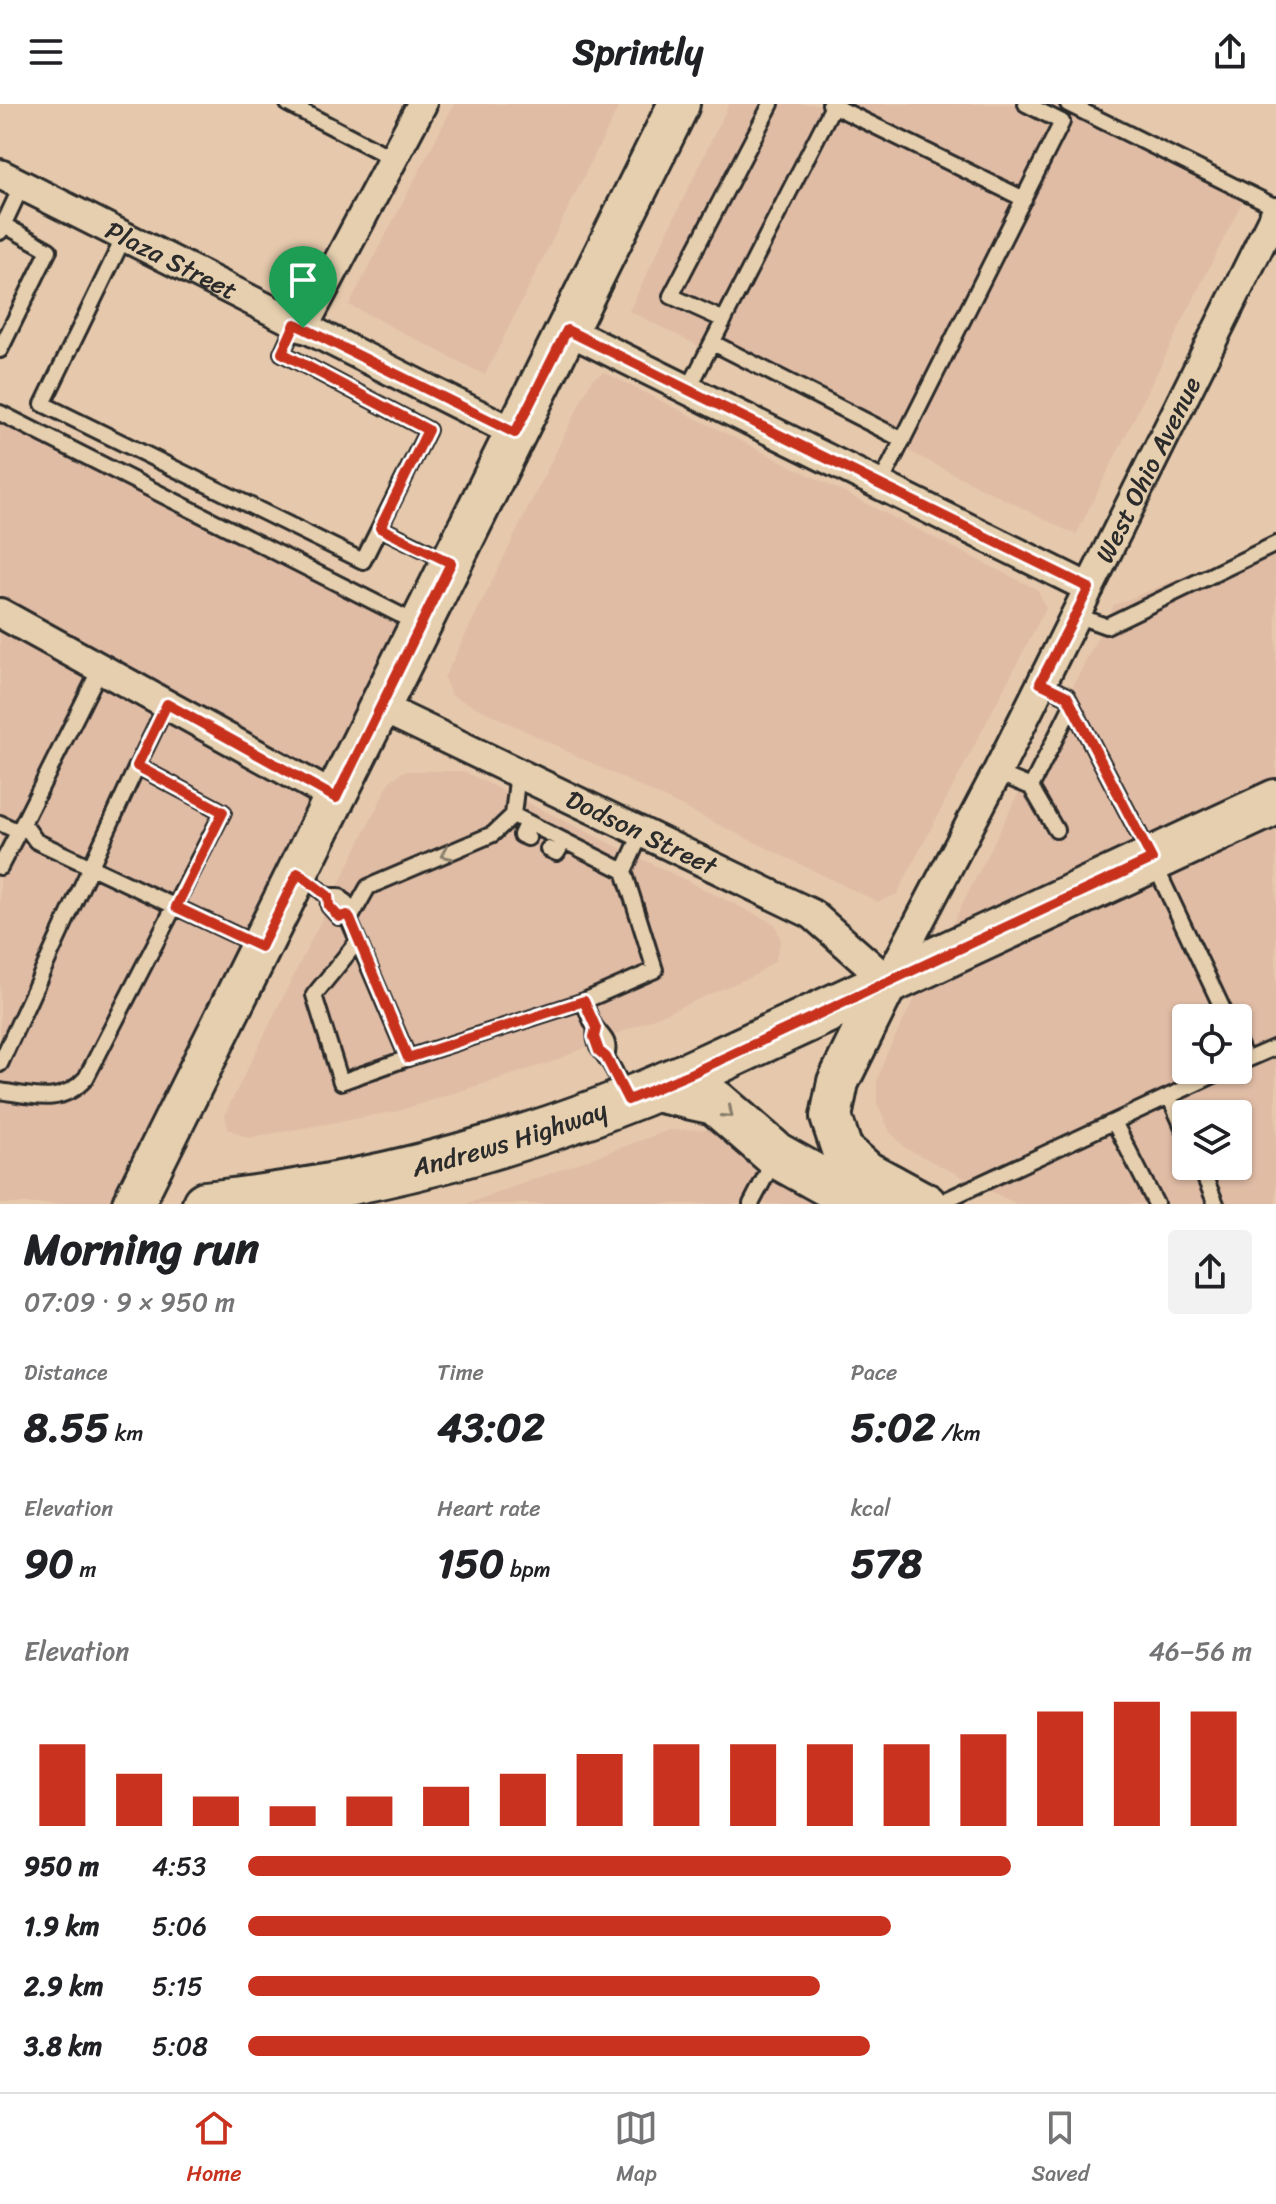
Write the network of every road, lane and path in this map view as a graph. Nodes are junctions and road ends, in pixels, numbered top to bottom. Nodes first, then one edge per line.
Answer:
1 (288, 104) edge
2 (422, 104) edge
3 (679, 104) edge
4 (771, 104) edge
5 (1026, 104) edge
6 (1068, 104) edge
7 (832, 105) edge
8 (394, 159) junction
9 (11, 180) edge
10 (1024, 199) junction
11 (1276, 210) edge
12 (2, 229) edge
13 (124, 237) junction
14 (724, 320) junction
15 (299, 326) junction
16 (567, 330) junction
17 (713, 343) junction
18 (0, 350) edge
19 (688, 390) junction
20 (0, 413) edge
21 (515, 433) junction
22 (903, 440) junction
23 (881, 483) junction
24 (380, 528) junction
25 (1276, 544) edge
26 (451, 563) junction
27 (1089, 588) junction
28 (0, 613) edge
29 (1075, 615) junction
30 (420, 625) junction
31 (101, 667) junction
32 (1040, 683) junction
33 (167, 704) junction
34 (1072, 705) junction
35 (380, 707) junction
36 (137, 766) junction
37 (518, 772) junction
38 (997, 773) junction
39 (1031, 787) junction
40 (336, 798) junction
41 (1276, 802) edge
42 (513, 815) junction
43 (527, 822) junction
44 (0, 823) edge
45 (21, 827) junction
46 (1056, 830) dead end
47 (642, 832) junction
48 (528, 838) dead end
49 (564, 841) junction
50 (548, 849) dead end
51 (1152, 859) junction
52 (0, 867) edge
53 (92, 867) junction
54 (624, 871) junction
55 (313, 884) junction
56 (176, 907) junction
57 (348, 917) junction
58 (358, 941) junction
59 (261, 947) junction
60 (888, 981) junction
61 (584, 1001) junction
62 (1220, 1004) edge
63 (1276, 1047) edge
64 (408, 1058) junction
65 (1252, 1058) edge
66 (0, 1064) edge
67 (1195, 1084) edge
68 (0, 1091) edge
69 (642, 1095) junction
70 (1169, 1096) junction
71 (1172, 1103) edge
72 (1114, 1122) junction
73 (776, 1155) junction
74 (1206, 1180) edge
75 (908, 1195) edge
76 (133, 1204) edge
77 (205, 1204) edge
78 (751, 1204) edge
79 (937, 1204) edge
80 (1156, 1204) edge
81 (1216, 1204) edge

1 - 8 lane
2 - 8 street
3 - 16 main road
4 - 14 lane
5 - 10 lane
6 - 11 lane
7 - 10 lane
7 - 14 lane
8 - 15 street
9 - 12 lane
9 - 13 street, Plaza Street
10 - 22 lane
11 - 27 street, West Ohio Avenue
12 - 18 lane
13 - 15 street, Plaza Street
13 - 24 lane
14 - 17 lane
15 - 21 street, Plaza Street
15 - 24 lane
16 - 19 street
16 - 21 main road
17 - 19 lane
17 - 22 lane
19 - 23 street
20 - 30 lane
21 - 26 main road
22 - 23 lane
23 - 27 street
24 - 26 lane
25 - 29 lane
26 - 30 main road
27 - 29 street, West Ohio Avenue
28 - 31 street
29 - 32 street, West Ohio Avenue
30 - 35 main road
31 - 33 street
31 - 45 lane
32 - 34 lane
32 - 38 street, West Ohio Avenue
33 - 36 lane
33 - 40 street
34 - 39 lane
34 - 51 lane
35 - 37 street, Dodson Street
35 - 40 main road
36 - 53 lane
36 - 56 lane
37 - 42 lane
37 - 47 street, Dodson Street
38 - 39 lane
38 - 60 street, West Ohio Avenue
39 - 46 lane
40 - 55 main road
41 - 51 main road, Andrews Highway
42 - 43 lane
42 -> 57 lane
43 - 48 lane
43 - 49 lane
44 - 45 lane
45 - 52 lane
45 - 53 lane
47 - 54 lane
47 - 60 street, Dodson Street
49 - 50 lane
49 - 54 lane
51 - 60 main road, Andrews Highway
51 - 62 lane
53 - 56 lane
53 - 66 lane
54 - 61 lane
55 - 57 lane
55 - 59 main road
56 - 59 lane
56 - 68 lane
57 - 58 lane
58 - 64 lane
58 - 64 lane
59 - 76 main road
60 - 69 main road, Andrews Highway
60 - 75 main road
61 - 64 lane
61 - 69 lane
63 - 65 lane
67 - 70 lane
69 -> 73 main road
69 - 77 main road, Andrews Highway
70 - 71 lane
70 - 72 lane
72 - 79 lane
72 - 80 lane
73 - 75 main road
73 - 78 lane
74 - 81 lane

